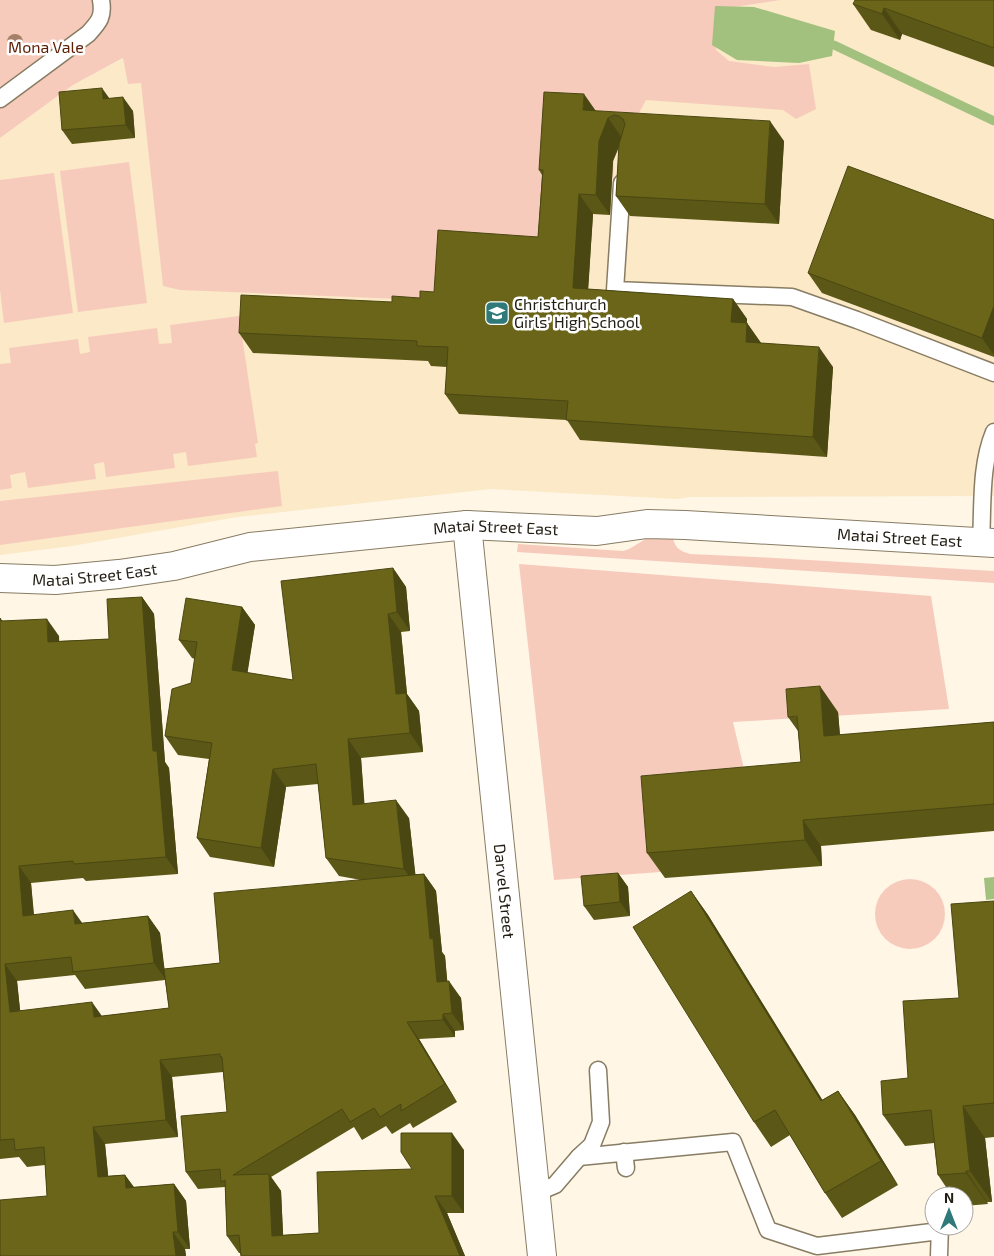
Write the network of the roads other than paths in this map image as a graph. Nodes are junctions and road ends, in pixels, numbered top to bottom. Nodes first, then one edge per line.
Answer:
1 (101, 0) edge
2 (0, 99) edge
3 (623, 172) edge
4 (994, 373) edge
5 (994, 432) edge
6 (468, 525) junction
7 (988, 543) edge
8 (0, 578) edge
9 (598, 1070) dead end
10 (624, 1152) junction
11 (579, 1156) junction
12 (626, 1168) dead end
13 (536, 1193) junction
14 (924, 1231) edge
15 (940, 1236) edge
16 (542, 1256) edge
17 (939, 1256) edge

1 - 2 lane
3 - 4 lane
5 - 7 lane
6 - 7 street, Matai Street East
6 - 8 street, Matai Street East
6 - 13 street, Darvel Street
9 - 11 lane
10 - 11 lane
10 - 12 lane
10 - 14 lane
11 - 13 lane
13 - 16 street, Darvel Street
15 - 17 lane

